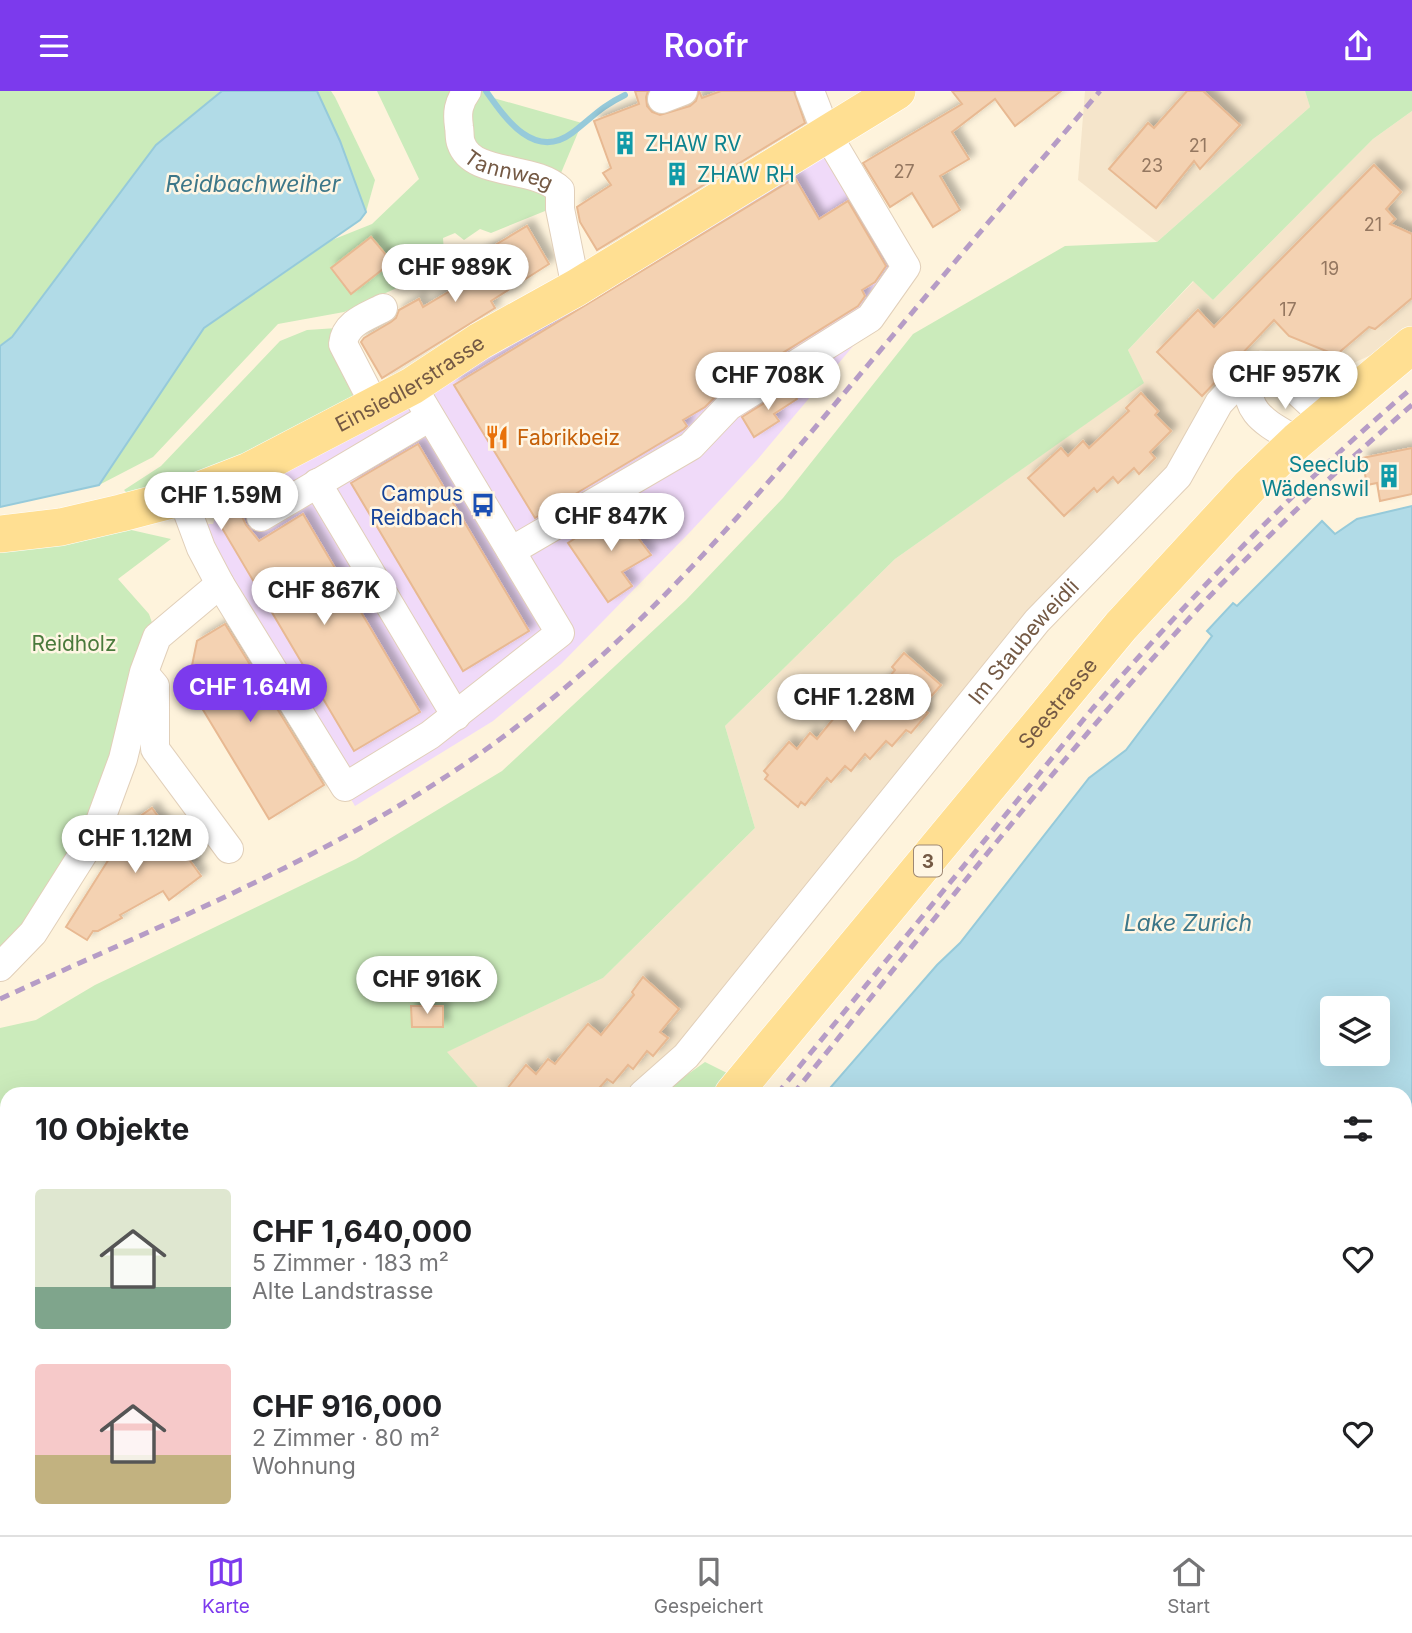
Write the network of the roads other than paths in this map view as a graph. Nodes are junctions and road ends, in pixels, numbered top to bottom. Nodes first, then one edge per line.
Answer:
1 (810, 91) edge
2 (897, 91) edge
3 (465, 92) edge
4 (830, 132) junction
5 (576, 288) junction
6 (383, 308) dead end
7 (1412, 345) edge
8 (1249, 371) junction
9 (412, 386) junction
10 (375, 406) junction
11 (430, 417) junction
12 (1325, 417) junction
13 (1297, 441) junction
14 (317, 482) junction
15 (183, 497) junction
16 (261, 517) dead end
17 (0, 534) edge
18 (511, 551) junction
19 (220, 584) junction
20 (141, 681) junction
21 (456, 716) junction
22 (229, 849) dead end
23 (0, 967) edge
24 (651, 1087) edge
25 (739, 1087) edge

1 - 4 street
2 - 4 main road, Einsiedlerstrasse
3 - 5 street, Tannweg
4 - 5 main road, Einsiedlerstrasse
4 - 18 street
5 - 9 main road, Einsiedlerstrasse
6 - 10 street
7 - 12 main road, Seestrasse / 3
8 - 12 street
8 - 13 street
8 - 24 street, Im Staubeweidli
9 - 10 main road, Einsiedlerstrasse
9 - 11 street
10 - 15 main road, Einsiedlerstrasse
11 - 14 street
11 - 18 street
12 - 13 main road, Seestrasse / 3
13 - 25 main road, Seestrasse / 3
14 - 16 street
14 - 21 street
15 - 17 main road, Einsiedlerstrasse
15 - 19 street
18 - 21 street
19 - 20 street
19 - 21 street
20 - 22 street
20 - 23 street

